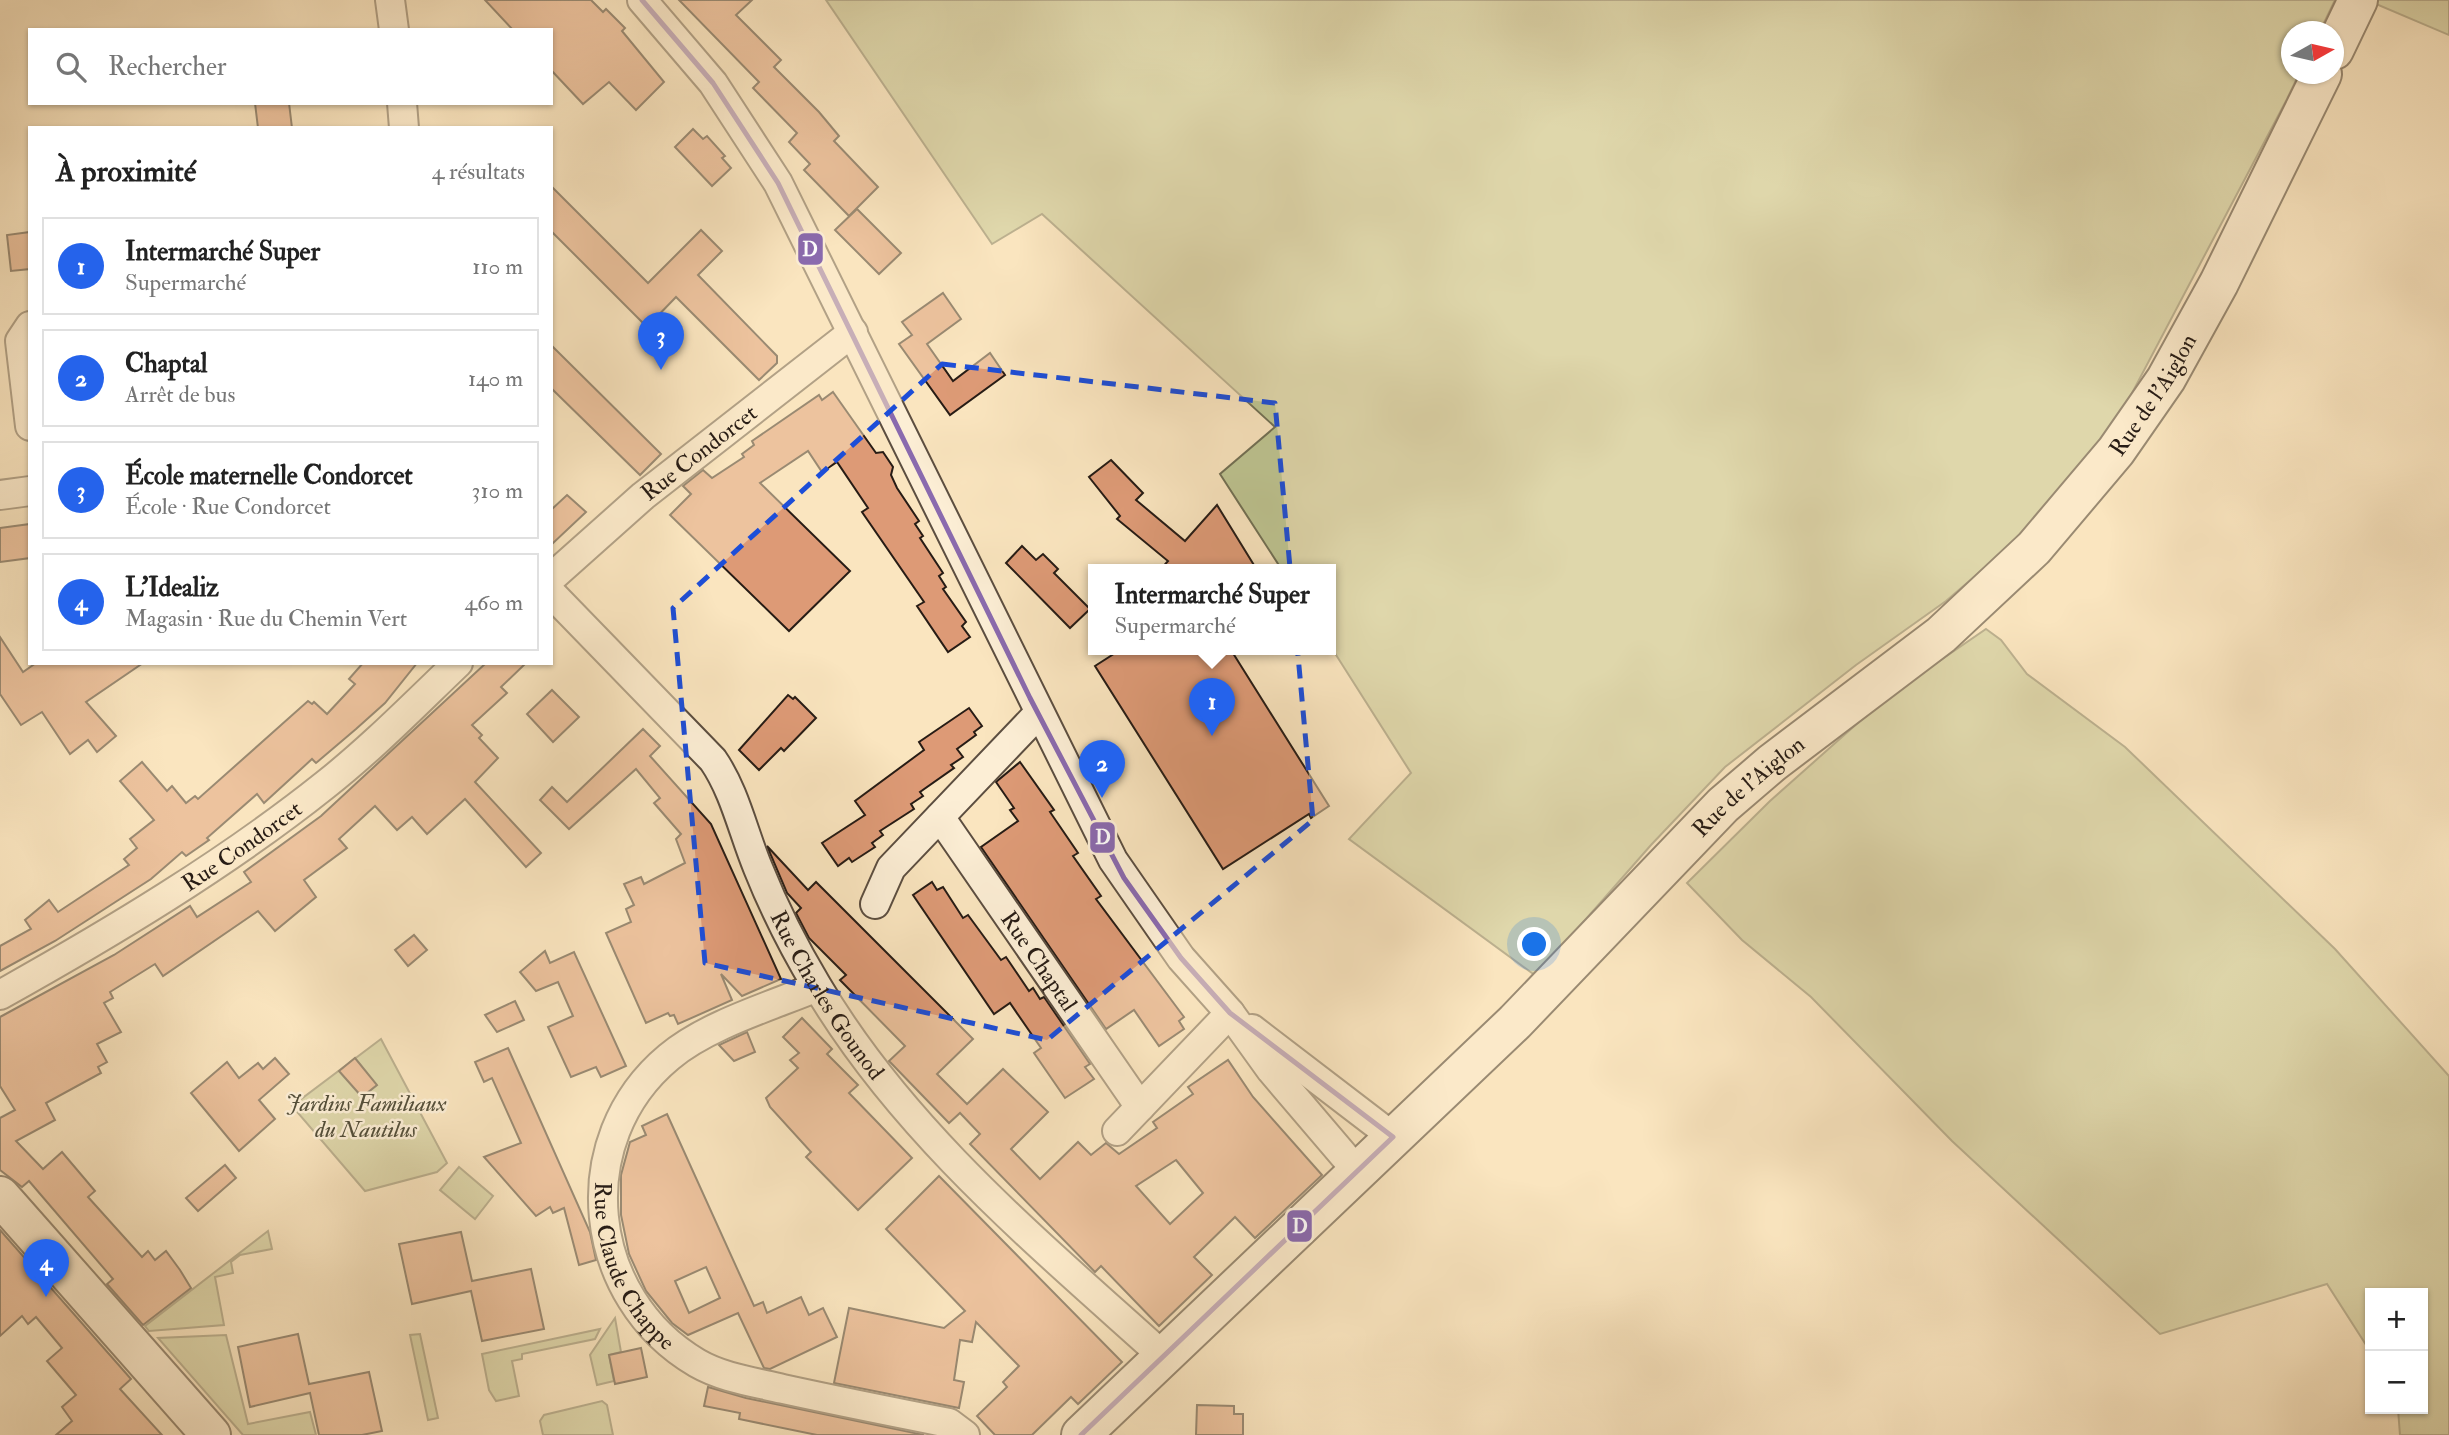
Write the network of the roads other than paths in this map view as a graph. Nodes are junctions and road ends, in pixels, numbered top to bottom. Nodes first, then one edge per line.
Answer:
1 (390, 0) edge
2 (642, 0) edge
3 (2358, 0) edge
4 (394, 28) edge
5 (2344, 28) edge
6 (2317, 84) edge
7 (402, 105) edge
8 (404, 126) edge
9 (28, 329) edge
10 (853, 332) junction
11 (28, 409) edge
12 (28, 491) edge
13 (0, 495) edge
14 (553, 576) edge
15 (553, 595) edge
16 (456, 665) edge
17 (1038, 714) junction
18 (940, 817) junction
19 (875, 904) dead end
20 (817, 987) junction
21 (0, 995) edge
22 (1230, 1013) junction
23 (1140, 1107) junction
24 (1117, 1131) dead end
25 (1394, 1137) junction
26 (1357, 1171) junction
27 (0, 1196) edge
28 (1163, 1356) junction
29 (211, 1435) edge
30 (965, 1435) edge
31 (1081, 1435) edge

1 - 4 street
2 - 10 street
3 - 5 main road
6 - 25 main road, Rue de l'Aiglon
7 - 8 street
9 - 11 street
10 - 14 street, Rue Condorcet
10 - 17 street
12 - 13 street
15 - 20 street, Rue Charles Gounod
16 - 21 street, Rue Condorcet
17 - 18 street
17 - 22 street
18 - 19 street
18 - 23 street, Rue Chaptal
20 - 28 street, Rue Charles Gounod
20 - 30 street, Rue Claude Chappe
22 - 23 street
22 - 25 street
22 - 26 street
23 - 24 street
25 - 26 main road, Rue de l'Aiglon
26 - 28 main road, Rue de l'Aiglon
27 - 29 main road
28 - 31 main road, Rue de l'Aiglon

